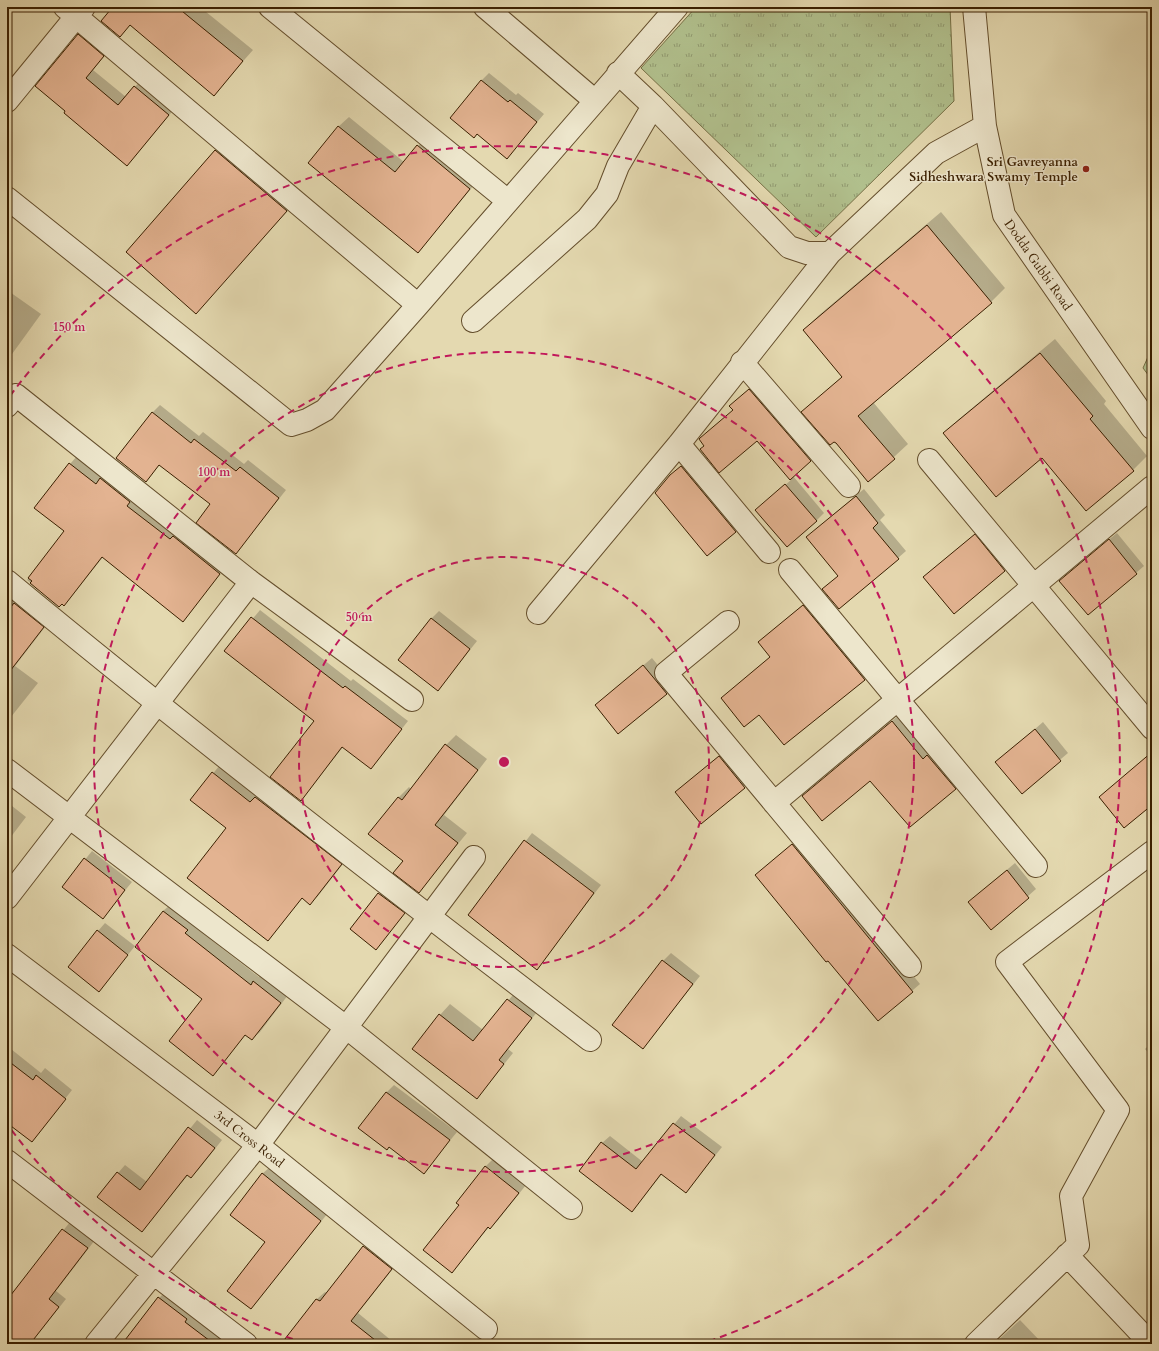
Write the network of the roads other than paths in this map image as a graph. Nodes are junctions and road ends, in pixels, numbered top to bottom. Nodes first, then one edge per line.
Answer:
1 (270, 7) edge
2 (485, 7) edge
3 (677, 7) edge
4 (974, 7) edge
5 (75, 10) edge
6 (618, 73) junction
7 (594, 100) junction
8 (7, 101) edge
9 (653, 106) junction
10 (985, 126) junction
11 (7, 198) edge
12 (508, 201) junction
13 (830, 253) junction
14 (418, 305) junction
15 (473, 321) dead end
16 (742, 362) junction
17 (7, 406) edge
18 (1152, 428) edge
19 (679, 444) junction
20 (929, 460) dead end
21 (849, 486) dead end
22 (1152, 487) edge
23 (769, 552) dead end
24 (790, 570) dead end
25 (7, 581) edge
26 (251, 582) junction
27 (1034, 586) junction
28 (538, 613) dead end
29 (728, 622) dead end
30 (412, 700) dead end
31 (898, 700) junction
32 (158, 703) junction
33 (1152, 728) edge
34 (7, 770) edge
35 (774, 803) junction
36 (70, 816) junction
37 (1152, 852) edge
38 (474, 857) dead end
39 (1036, 866) dead end
40 (7, 898) edge
41 (428, 917) junction
42 (7, 955) edge
43 (910, 966) dead end
44 (347, 1028) junction
45 (590, 1040) dead end
46 (258, 1145) junction
47 (7, 1160) edge
48 (571, 1208) dead end
49 (1067, 1255) junction
50 (154, 1274) junction
51 (486, 1329) dead end
52 (96, 1344) edge
53 (246, 1344) edge
54 (976, 1344) edge
55 (1151, 1344) edge

1 - 12 street
2 - 7 street
3 - 6 street
4 - 10 street, Dodda Gubbi Road
5 - 8 street
5 - 14 street
6 - 7 street
6 - 9 street
7 - 12 street
9 - 13 street
9 - 15 street
10 - 13 street
10 - 18 street, Dodda Gubbi Road
11 - 14 street
12 - 14 street
13 - 16 street
16 - 19 street
16 - 21 street
17 - 26 street
19 - 23 street
19 - 28 street
20 - 27 street
22 - 27 street
24 - 31 street
25 - 32 street
26 - 30 street
26 - 32 street
27 - 31 street
27 - 33 street
29 - 35 street
31 - 35 street
31 - 39 street
32 - 36 street
32 - 41 street
34 - 36 street
35 - 43 street
36 - 40 street
36 - 44 street
37 - 49 street
38 - 41 street
41 - 44 street
41 - 45 street
42 - 46 street, 3rd Cross Road
44 - 46 street
44 - 48 street
46 - 50 street
46 - 51 street, 3rd Cross Road
47 - 50 street
49 - 54 street
49 - 55 street
50 - 52 street
50 - 53 street

